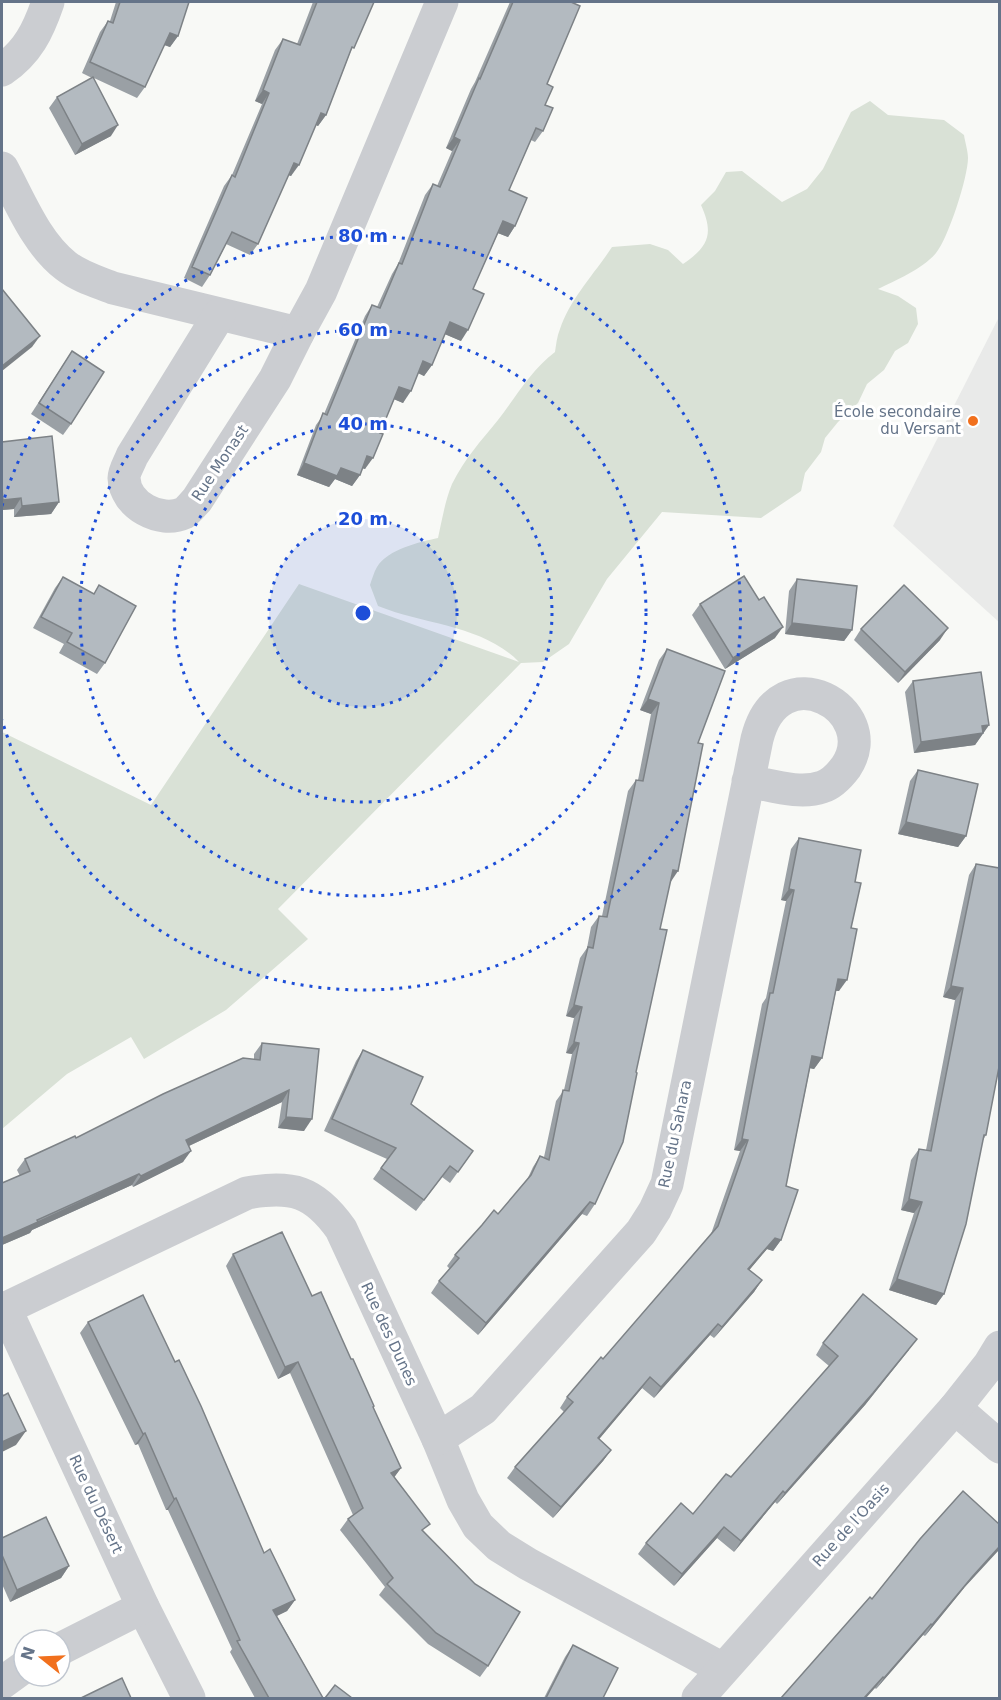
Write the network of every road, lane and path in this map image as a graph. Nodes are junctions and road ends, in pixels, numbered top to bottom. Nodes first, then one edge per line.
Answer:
1 (48, 2) edge
2 (442, 2) edge
3 (2, 70) edge
4 (2, 168) edge
5 (219, 315) junction
6 (298, 333) junction
7 (748, 781) dead end
8 (3, 1309) edge
9 (999, 1347) edge
10 (955, 1408) junction
11 (438, 1439) junction
12 (999, 1447) edge
13 (143, 1607) junction
14 (72, 1643) edge
15 (723, 1669) junction
16 (189, 1698) edge
17 (698, 1698) edge

1 - 3 street
2 - 6 street, Rue Monast
4 - 5 street
5 - 6 street
5 - 6 street, Rue Monast
7 - 11 street, Rue du Sahara
8 - 11 street, Rue des Dunes
8 - 13 street, Rue du Désert
9 - 10 street, Rue de l'Oasis
10 - 12 street
10 - 15 street, Rue de l'Oasis
11 - 15 street, Rue des Dunes
13 - 14 street
13 - 16 street, Rue du Désert
15 - 17 street, Rue de l'Oasis

